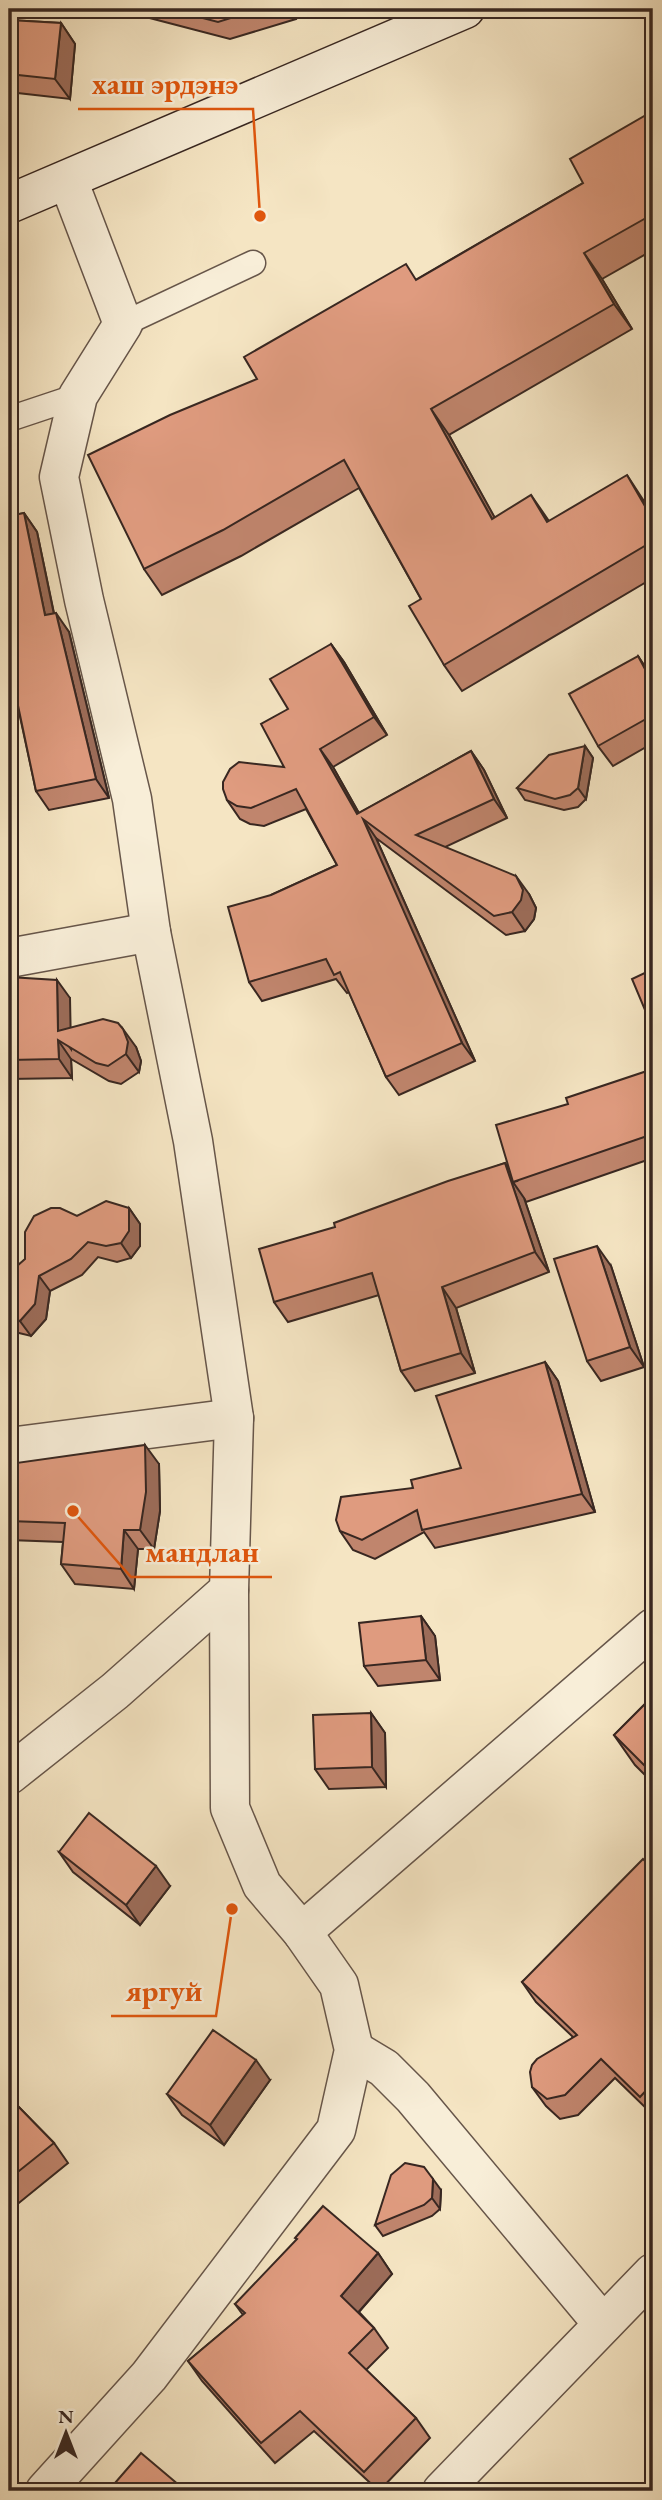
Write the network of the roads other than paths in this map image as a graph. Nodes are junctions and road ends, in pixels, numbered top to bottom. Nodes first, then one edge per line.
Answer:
1 (465, 9) edge
2 (68, 180) junction
3 (9, 204) edge
4 (253, 263) dead end
5 (123, 324) junction
6 (78, 396) junction
7 (9, 419) edge
8 (151, 932) junction
9 (9, 958) edge
10 (234, 1418) junction
11 (9, 1447) edge
12 (229, 1590) junction
13 (653, 1628) edge
14 (9, 1774) edge
15 (302, 1932) junction
16 (354, 2050) junction
17 (653, 2273) edge
18 (603, 2325) junction
19 (45, 2491) edge
20 (442, 2491) edge

1 - 2 street
2 - 3 street
2 - 5 street
4 - 5 lane
5 - 6 street
6 - 7 lane
6 - 8 street
8 - 9 street
8 - 10 street
10 - 11 street
10 - 12 street
12 - 14 street
12 - 15 street
13 - 15 street
15 - 16 street
16 - 18 street
16 - 19 street
17 - 18 street
18 - 20 street

